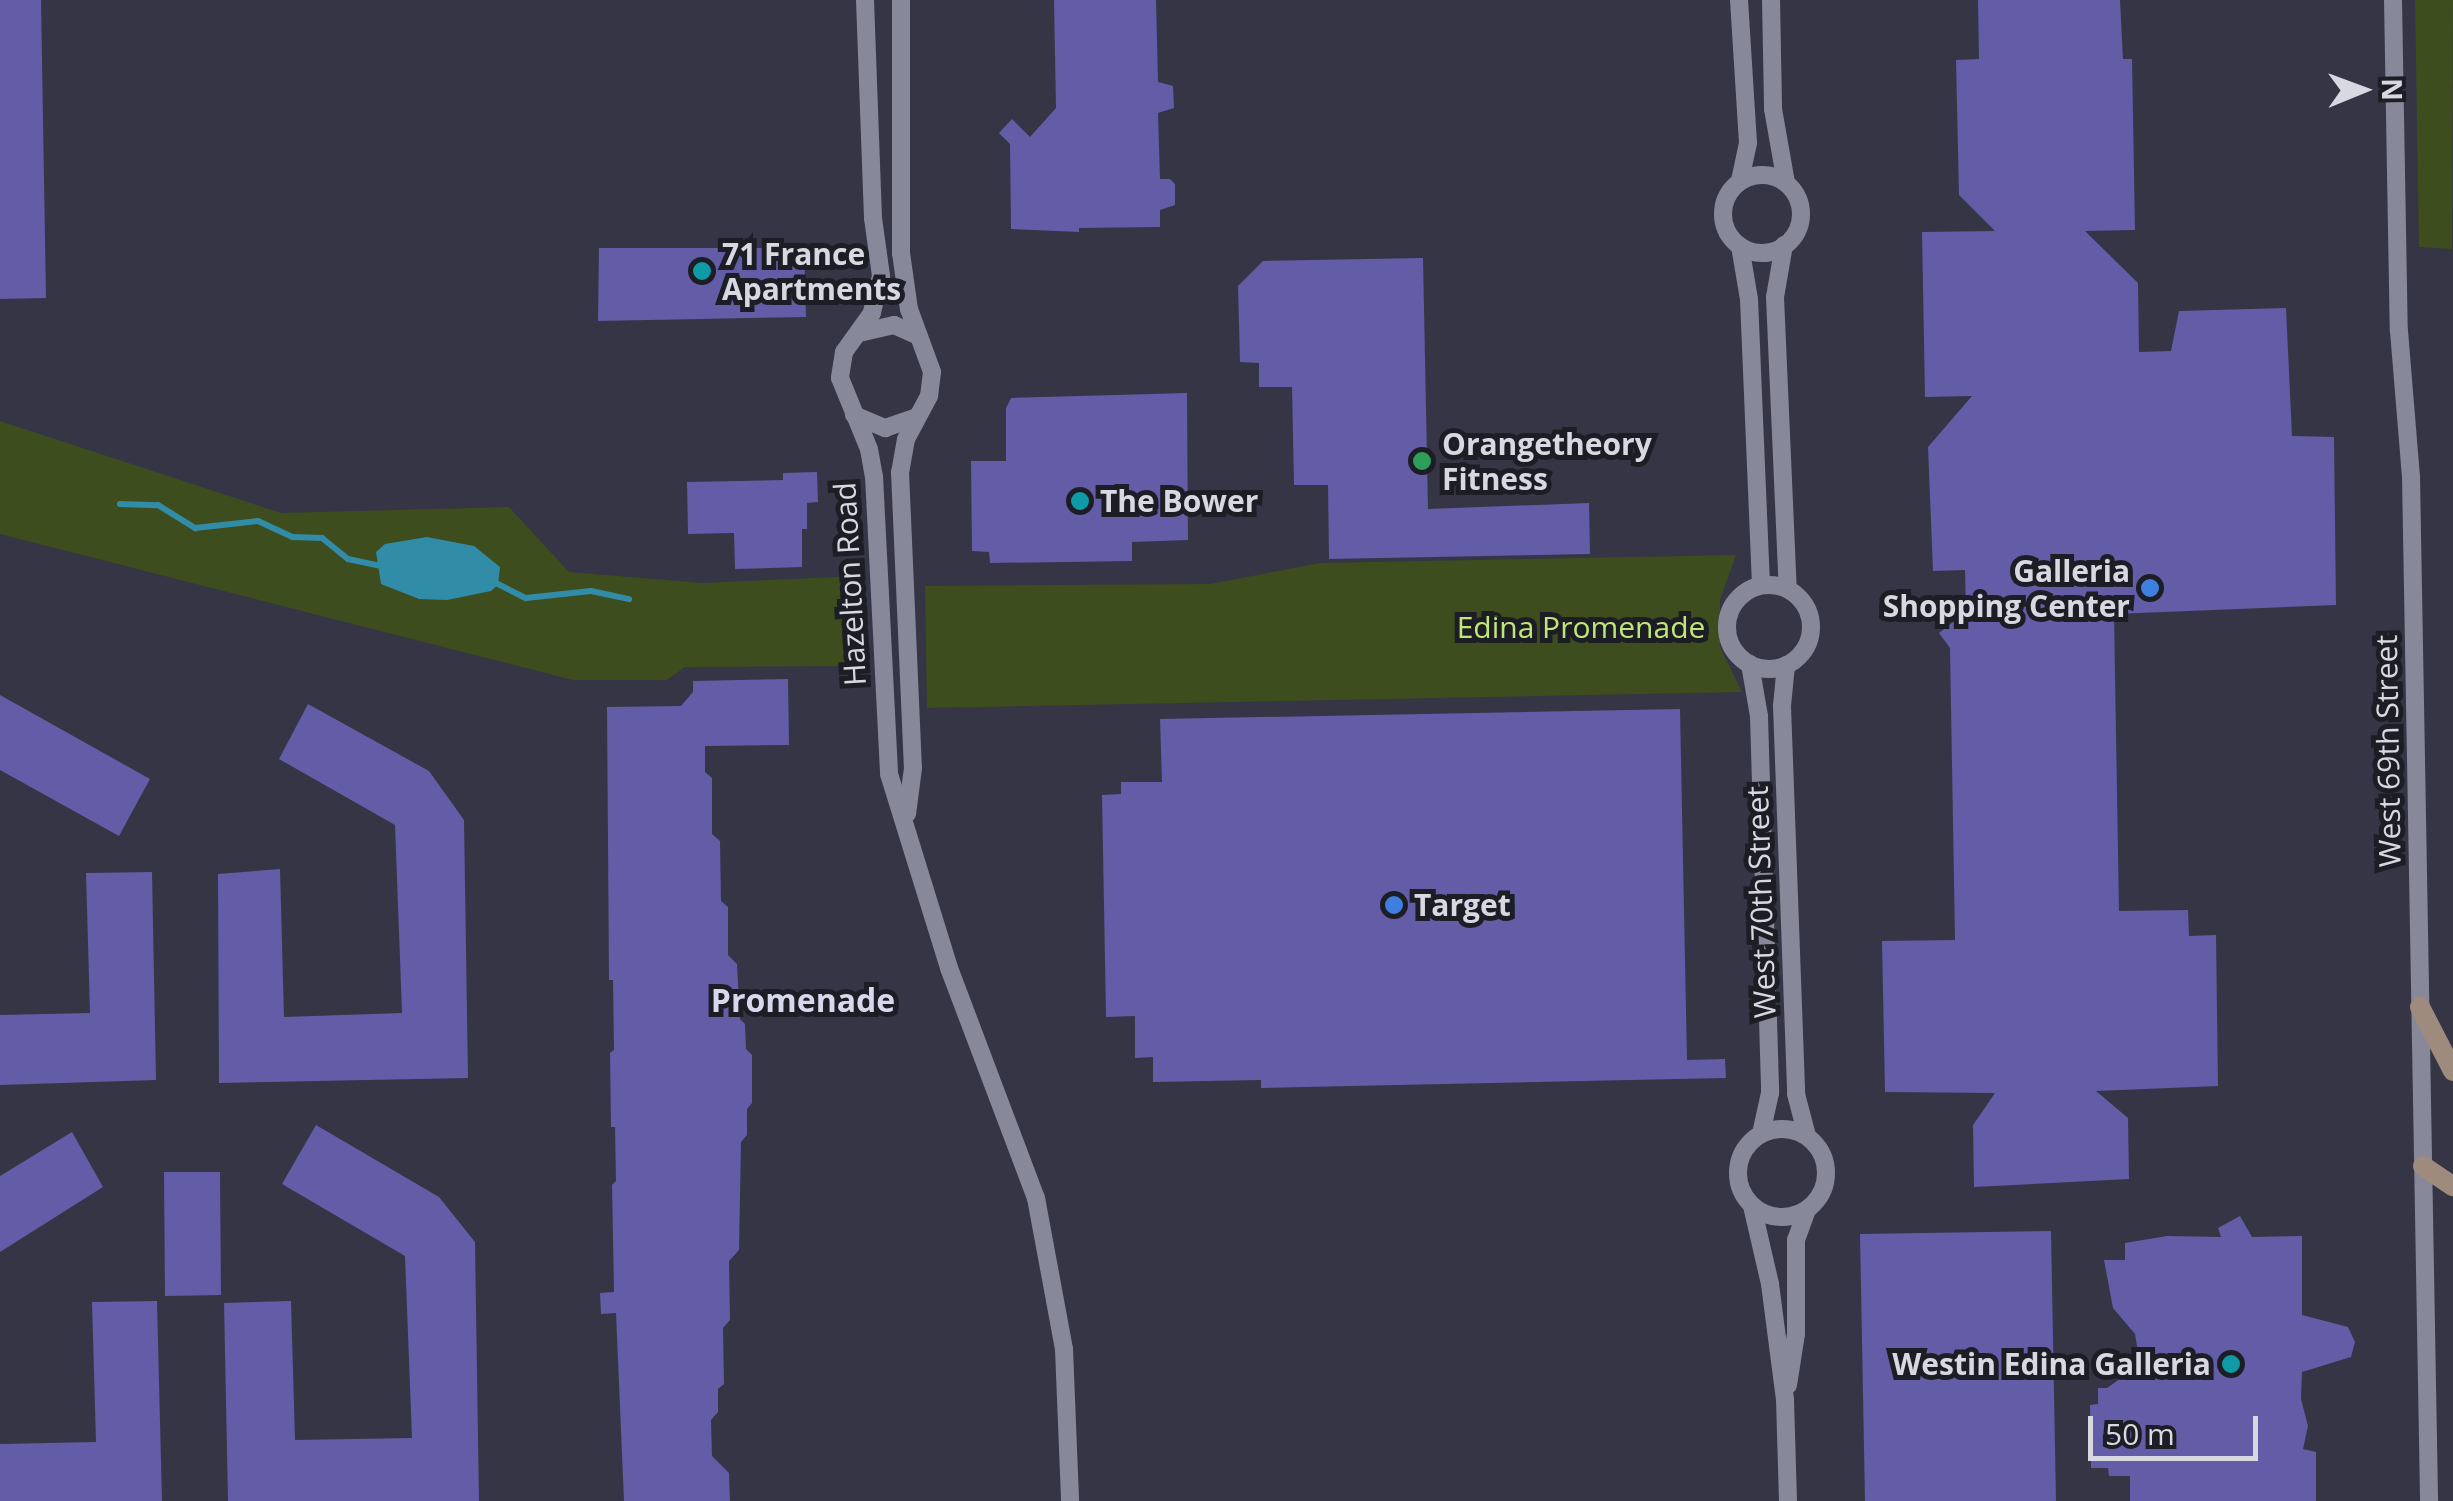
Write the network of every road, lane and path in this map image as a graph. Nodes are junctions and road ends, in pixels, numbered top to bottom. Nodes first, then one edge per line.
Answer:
1 (865, 0) edge
2 (900, 0) edge
3 (1739, 0) edge
4 (1770, 0) edge
5 (2394, 0) edge
6 (1740, 181) junction
7 (1786, 183) junction
8 (1740, 246) junction
9 (1784, 246) junction
10 (857, 334) junction
11 (918, 336) junction
12 (853, 415) junction
13 (917, 417) junction
14 (1762, 585) junction
15 (1788, 589) junction
16 (1750, 664) junction
17 (1786, 665) junction
18 (906, 820) junction
19 (2420, 1007) junction
20 (2453, 1071) edge
21 (1760, 1134) junction
22 (1807, 1136) junction
23 (2423, 1166) junction
24 (2453, 1186) edge
25 (1752, 1206) junction
26 (1806, 1210) junction
27 (1786, 1400) junction
28 (1070, 1501) edge
29 (1788, 1501) edge
30 (2429, 1501) edge

1 - 10 street, Hazelton Road
2 - 11 street, Hazelton Road
3 - 6 street
4 - 7 street
5 - 19 street, West 69th Street
6 - 7 street
6 - 8 street
7 - 9 street
8 - 9 street
8 - 14 street
9 - 15 street
10 - 11 street
10 - 12 street, Hazelton Road
11 - 13 street, Hazelton Road
12 - 13 street
12 - 18 street, Hazelton Road
13 - 18 street, Hazelton Road
14 - 15 street
14 - 16 street
15 - 17 street
16 - 17 street
16 - 21 street, West 70th Street
17 - 22 street, West 70th Street
18 - 28 street, Hazelton Road
19 - 20 main road
19 - 23 street, West 69th Street
21 - 22 street
21 - 25 street
22 - 26 street
23 - 24 main road
23 - 30 street, West 69th Street
25 - 26 street
25 - 27 street
26 - 27 street
27 - 29 street

